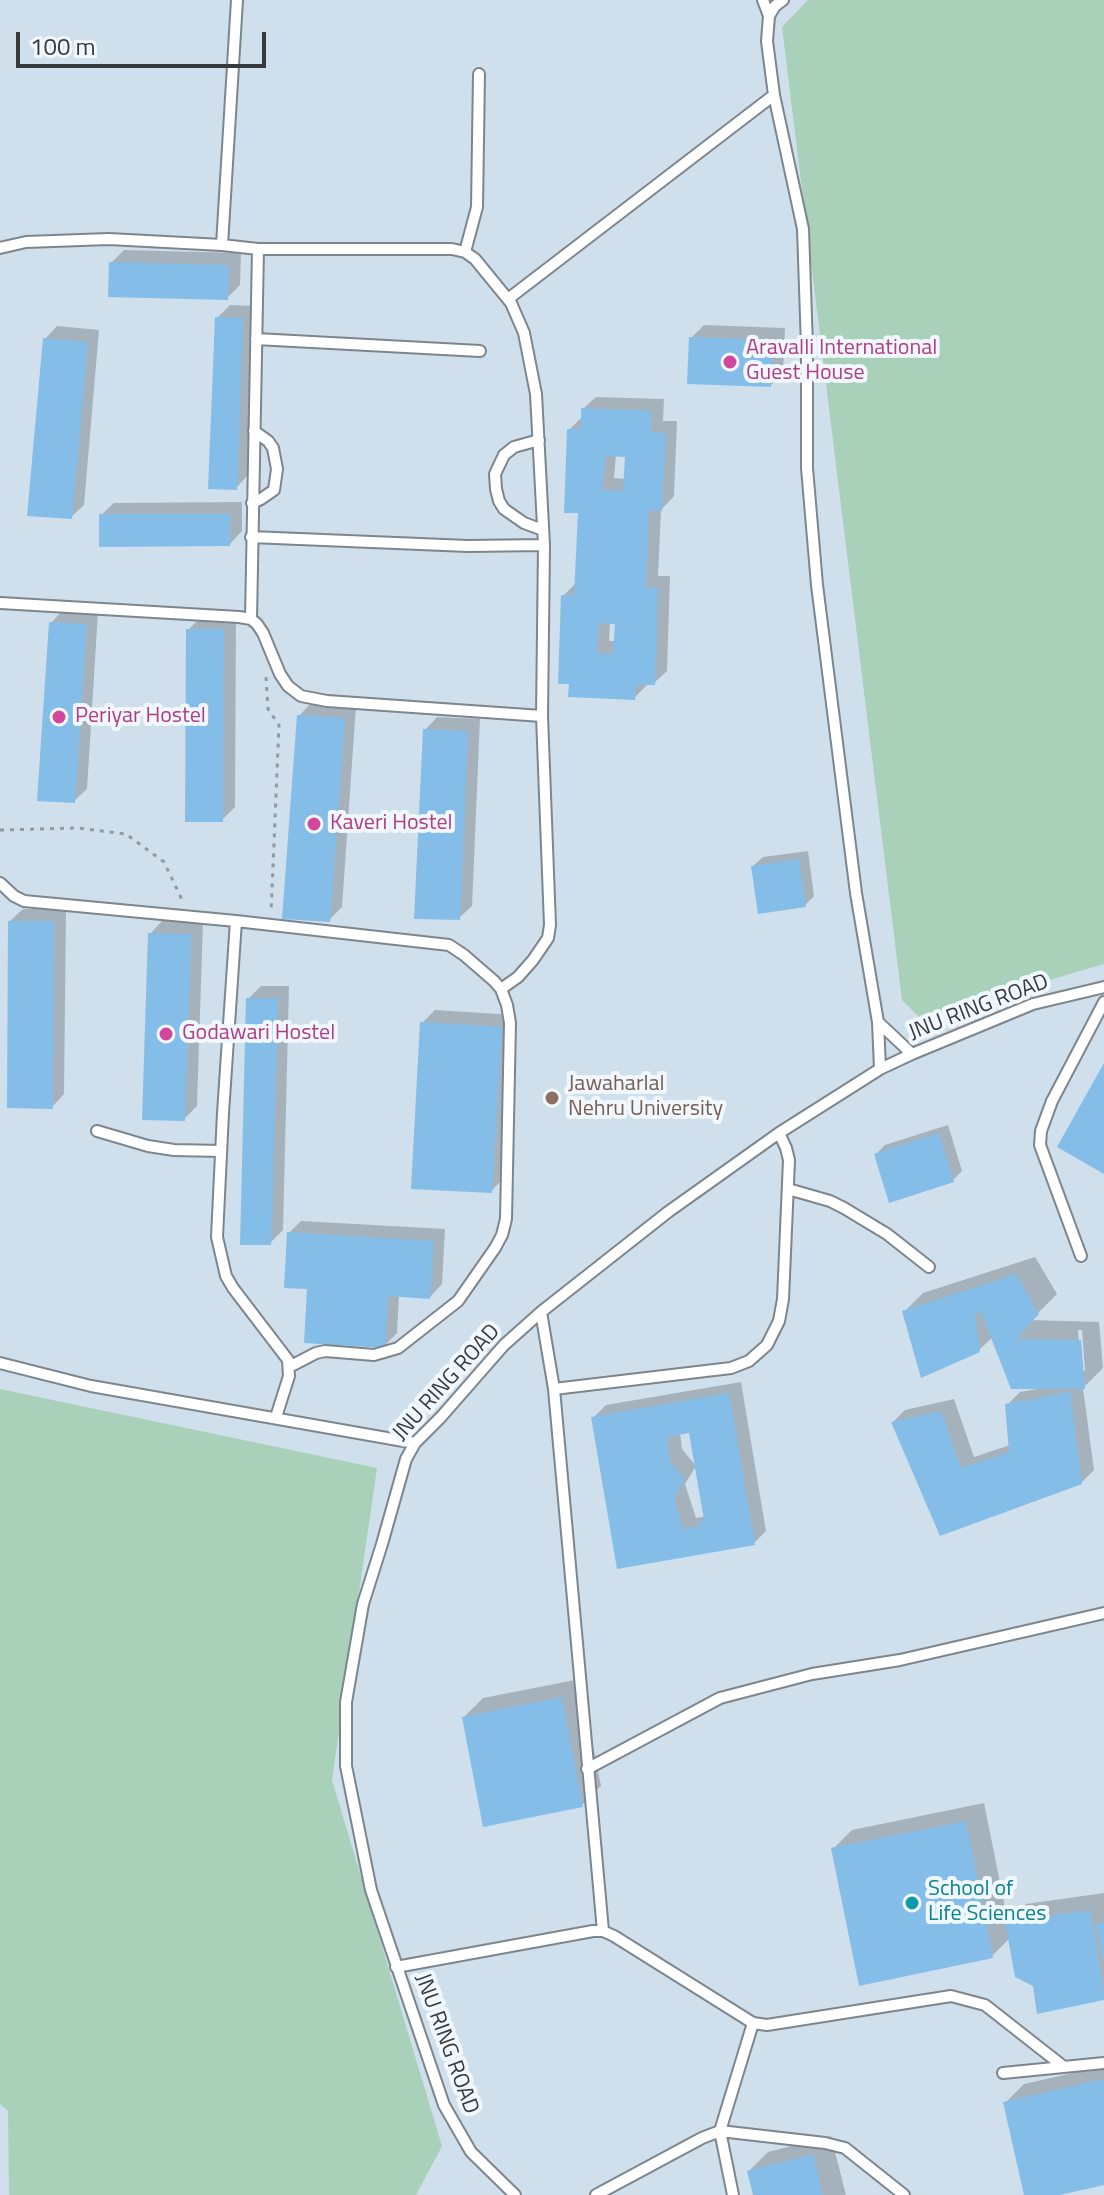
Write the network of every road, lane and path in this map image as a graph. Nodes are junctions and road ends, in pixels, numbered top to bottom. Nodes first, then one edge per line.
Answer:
1 (237, 0) edge
2 (763, 0) edge
3 (783, 0) edge
4 (769, 16) junction
5 (479, 74) dead end
6 (774, 95) junction
7 (222, 245) junction
8 (0, 248) edge
9 (258, 249) junction
10 (465, 252) junction
11 (508, 299) junction
12 (256, 339) junction
13 (480, 351) dead end
14 (254, 431) junction
15 (539, 440) junction
16 (252, 503) junction
17 (543, 530) junction
18 (251, 537) junction
19 (544, 545) junction
20 (0, 603) edge
21 (251, 619) junction
22 (266, 679) dead end
23 (542, 716) junction
24 (0, 830) edge
25 (0, 883) edge
26 (190, 917) junction
27 (236, 921) junction
28 (271, 925) junction
29 (1104, 987) edge
30 (501, 989) junction
31 (1104, 1002) edge
32 (878, 1022) junction
33 (912, 1054) junction
34 (880, 1069) junction
35 (97, 1131) dead end
36 (779, 1133) junction
37 (221, 1151) junction
38 (788, 1189) junction
39 (1081, 1256) dead end
40 (929, 1267) dead end
41 (541, 1312) junction
42 (0, 1363) edge
43 (289, 1367) junction
44 (554, 1389) junction
45 (276, 1417) junction
46 (415, 1443) junction
47 (1104, 1613) edge
48 (587, 1769) junction
49 (603, 1931) junction
50 (396, 1967) junction
51 (753, 2023) junction
52 (1104, 2063) edge
53 (1064, 2067) junction
54 (1003, 2073) dead end
55 (720, 2131) junction
56 (515, 2195) edge
57 (596, 2195) edge
58 (733, 2195) edge
59 (904, 2195) edge

1 - 7 lane
2 - 4 lane
3 - 4 lane
4 - 6 lane
5 - 10 lane
6 - 11 lane
6 - 32 lane
7 - 8 lane
7 - 9 lane
9 - 10 lane
9 - 12 lane
10 - 11 lane
11 - 15 lane
12 - 13 lane
12 - 14 lane
14 - 16 lane
14 - 16 lane
15 - 17 lane
15 - 17 lane
16 - 18 lane
17 - 19 lane
18 - 19 lane
18 - 21 lane
19 - 23 lane
20 - 21 lane
21 - 23 lane
22 - 28 path
23 - 30 lane
24 - 26 path
25 - 26 lane
26 - 27 lane
27 - 28 lane
27 - 37 lane
28 - 30 lane
29 - 33 lane, JNU RING ROAD
30 - 43 lane
31 - 39 lane
32 - 33 lane
32 - 34 lane
33 - 34 lane, JNU RING ROAD
34 - 36 lane, JNU RING ROAD
35 - 37 lane
36 - 38 lane
36 - 41 lane, JNU RING ROAD
37 - 43 lane
38 - 40 lane
38 - 44 lane
41 - 44 lane
41 - 46 lane, JNU RING ROAD
42 - 45 lane
43 - 45 lane
44 - 48 lane
45 - 46 lane
46 - 50 lane, JNU RING ROAD
47 - 48 lane
48 - 49 lane
49 - 50 lane
49 - 51 lane
50 - 56 lane, JNU RING ROAD
51 - 53 lane
51 - 55 lane
52 - 53 lane
53 - 54 lane
55 - 57 lane
55 - 58 lane
55 - 59 lane

